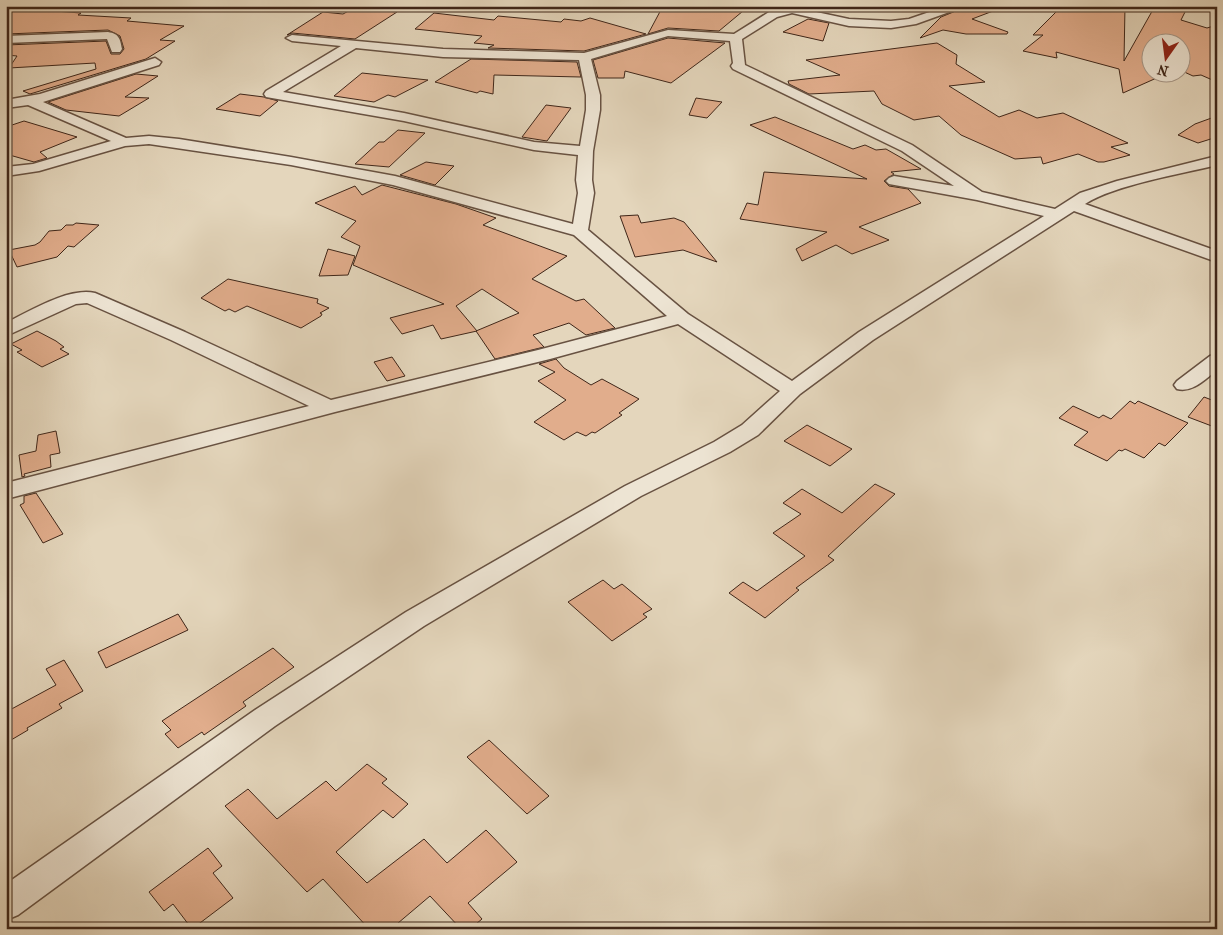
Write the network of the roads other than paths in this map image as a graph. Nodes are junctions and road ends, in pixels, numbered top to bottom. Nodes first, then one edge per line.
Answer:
1 (810, 6) edge
2 (961, 6) edge
3 (762, 7) edge
4 (792, 9) junction
5 (773, 14) junction
6 (292, 38) dead end
7 (736, 38) junction
8 (6, 40) edge
9 (352, 45) junction
10 (116, 49) dead end
11 (584, 57) junction
12 (156, 62) dead end
13 (32, 102) junction
14 (6, 104) edge
15 (124, 142) junction
16 (586, 151) junction
17 (1217, 160) edge
18 (6, 172) edge
19 (894, 181) dead end
20 (977, 195) junction
21 (1066, 210) junction
22 (580, 231) junction
23 (1217, 257) edge
24 (681, 318) junction
25 (6, 330) edge
26 (1217, 360) edge
27 (1184, 385) dead end
28 (793, 390) junction
29 (330, 407) junction
30 (6, 492) edge
31 (6, 904) edge

1 - 4 street
2 - 4 street
3 - 5 street
4 - 5 street
5 - 7 street
6 - 9 street
7 - 11 street
7 - 20 street
8 - 10 street
9 - 11 street
9 - 16 street
11 - 16 street
12 - 13 street
13 - 14 street
13 - 15 street
15 - 18 street
15 - 22 street
16 - 22 street
17 - 21 street
19 - 20 street
20 - 21 street
21 - 23 street
21 - 28 street
22 - 24 street
24 - 28 street
24 - 29 street
25 - 29 street
26 - 27 street
28 - 31 street
29 - 30 street

